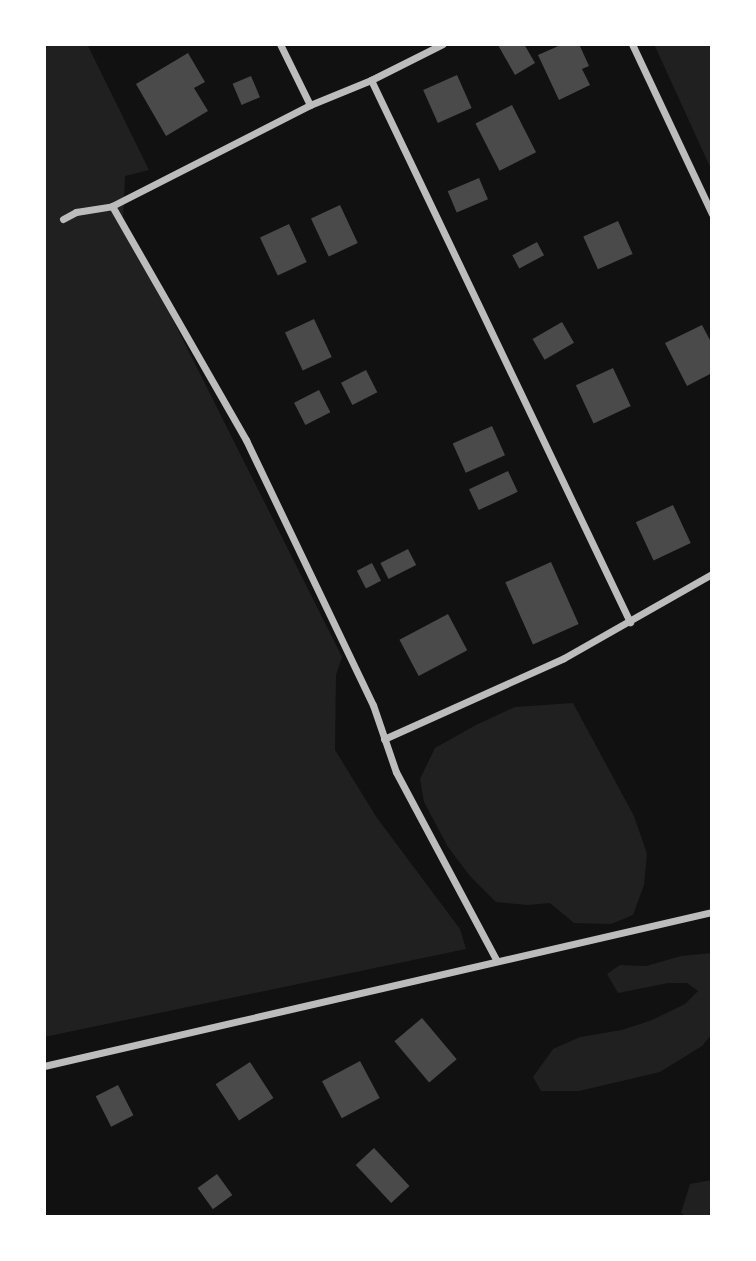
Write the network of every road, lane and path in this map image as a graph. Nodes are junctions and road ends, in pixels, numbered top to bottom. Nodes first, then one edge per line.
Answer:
1 (280, 44) edge
2 (443, 44) edge
3 (632, 44) edge
4 (371, 80) junction
5 (310, 105) junction
6 (112, 205) junction
7 (712, 214) edge
8 (62, 219) dead end
9 (712, 574) edge
10 (631, 622) junction
11 (384, 739) junction
12 (712, 912) edge
13 (497, 961) junction
14 (44, 1066) edge

1 - 5 street
2 - 4 street
3 - 7 street
4 - 5 street
4 - 10 street
5 - 6 street
6 - 8 street
6 - 11 street
9 - 10 street
10 - 11 street
11 - 13 street
12 - 13 street
13 - 14 street

